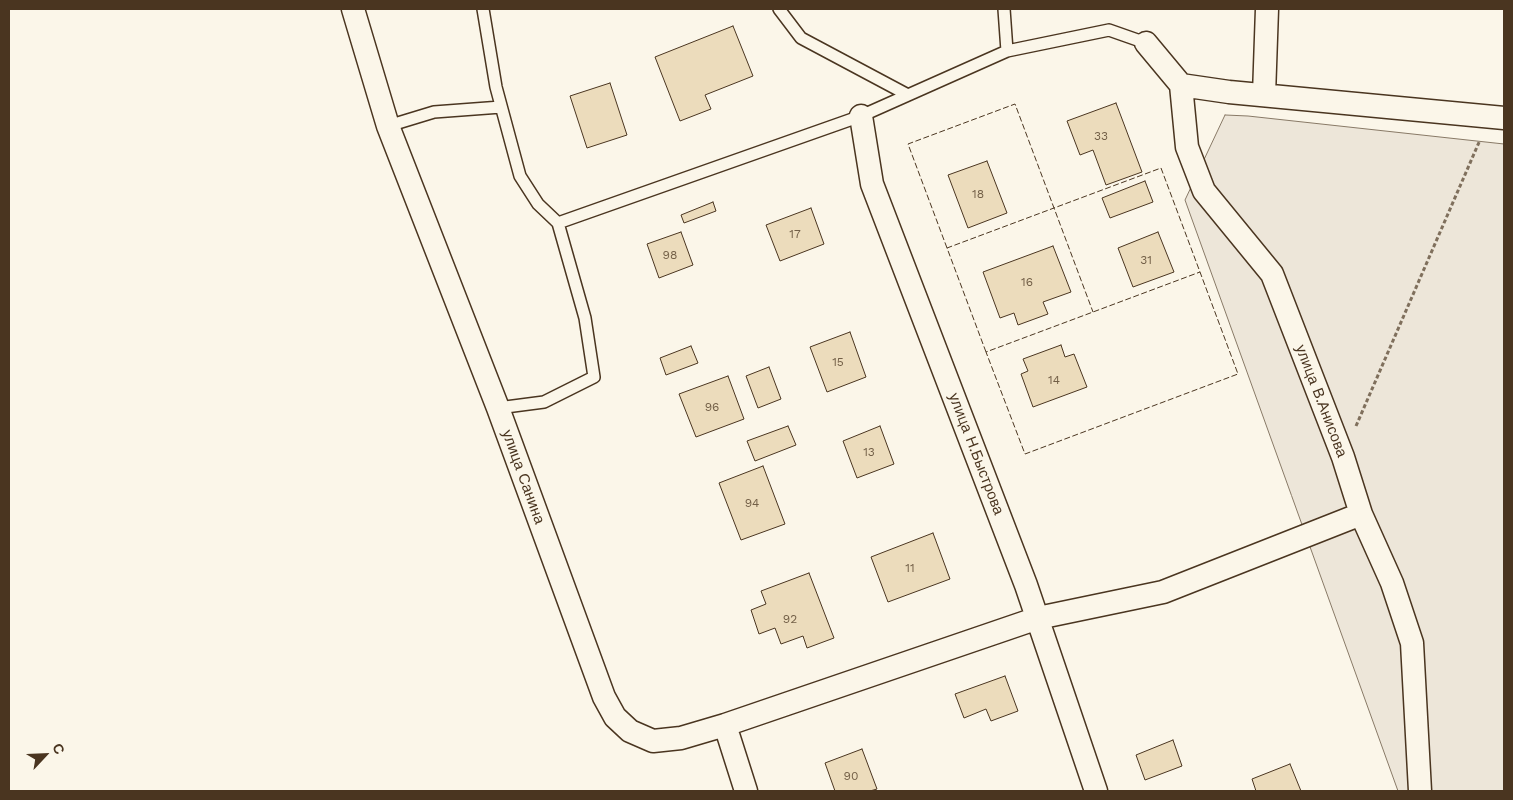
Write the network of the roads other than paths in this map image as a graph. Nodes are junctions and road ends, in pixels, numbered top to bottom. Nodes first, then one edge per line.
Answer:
1 (352, 9) edge
2 (483, 9) edge
3 (779, 9) edge
4 (1004, 9) edge
5 (1267, 9) edge
6 (1146, 43) joint
7 (1007, 51) junction
8 (1182, 85) junction
9 (1264, 94) junction
10 (908, 96) junction
11 (501, 107) junction
12 (861, 116) junction
13 (1497, 118) edge
14 (388, 126) junction
15 (558, 224) junction
16 (498, 408) junction
17 (1361, 514) junction
18 (1038, 618) junction
19 (725, 725) junction
20 (746, 791) edge
21 (1096, 791) edge
22 (1420, 791) edge

1 - 14 street, улица Санина
2 - 11 lane
3 - 10 lane
4 - 7 lane
5 - 9 street
6 - 7 lane
6 - 8 street
7 - 10 lane
8 - 9 street
8 - 17 street, улица В.Анисова
9 - 13 street
10 - 12 lane
11 - 14 lane
11 - 15 lane
12 - 15 lane
12 - 18 street, улица Н.Быстрова
14 - 16 street, улица Санина
15 - 16 lane
16 - 19 street, улица Санина
17 - 18 street, улица Санина
17 - 22 street, улица В.Анисова
18 - 19 street, улица Санина
18 - 21 street, улица Н.Быстрова
19 - 20 street

